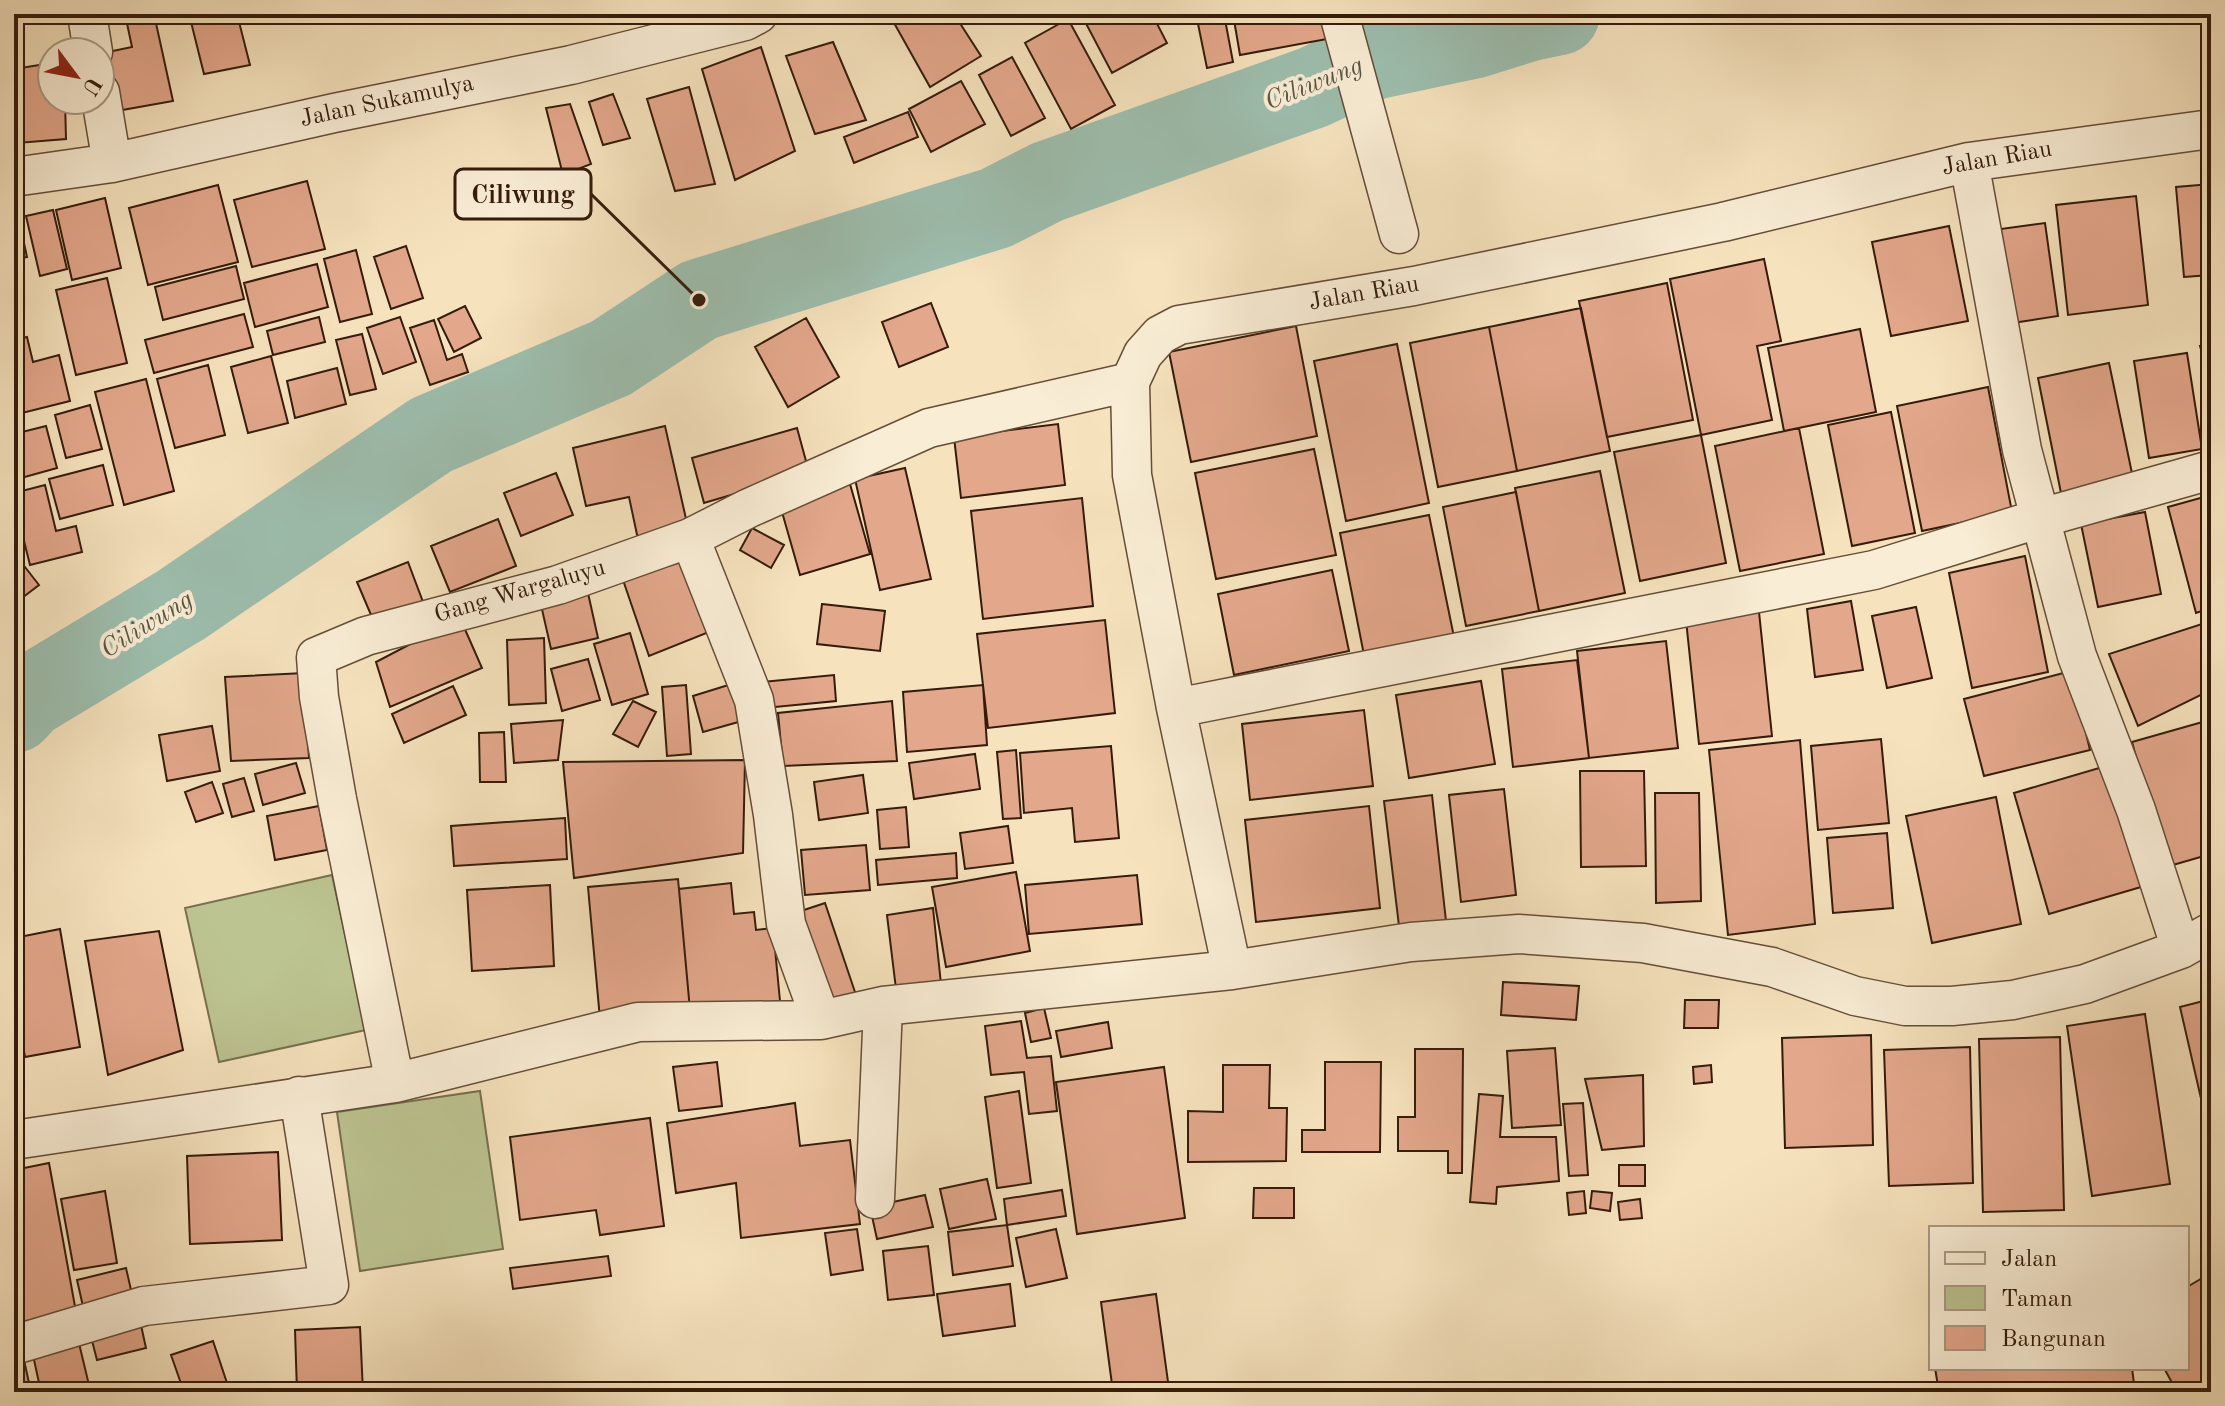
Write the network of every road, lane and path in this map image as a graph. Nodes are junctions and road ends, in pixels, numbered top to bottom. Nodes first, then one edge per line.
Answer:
1 (87, 14) edge
2 (758, 14) edge
3 (1339, 14) edge
4 (90, 36) edge
5 (104, 116) edge
6 (2211, 129) edge
7 (1969, 162) junction
8 (112, 163) junction
9 (14, 177) edge
10 (1399, 234) dead end
11 (1130, 382) junction
12 (2211, 470) edge
13 (2041, 518) junction
14 (690, 538) junction
15 (1176, 708) junction
16 (2196, 940) edge
17 (1232, 970) junction
18 (883, 1006) junction
19 (821, 1020) junction
20 (395, 1083) junction
21 (299, 1096) junction
22 (14, 1140) edge
23 (875, 1199) dead end
24 (14, 1345) edge

1 - 4 street
2 - 8 street, Jalan Sukamulya
3 - 10 street
5 - 8 street
6 - 7 street, Jalan Riau
7 - 11 street, Jalan Riau
7 - 13 street
8 - 9 street, Jalan Sukamulya
11 - 14 street, Gang Wargaluyu
11 - 15 street, Jalan Riau
12 - 13 street
13 - 15 street
13 - 16 street
14 - 19 street
14 - 20 street, Gang Wargaluyu
15 - 17 street, Jalan Riau
16 - 17 street
17 - 18 street
18 - 19 street
18 - 23 street
19 - 20 street
20 - 21 street
21 - 22 street
21 - 24 street

